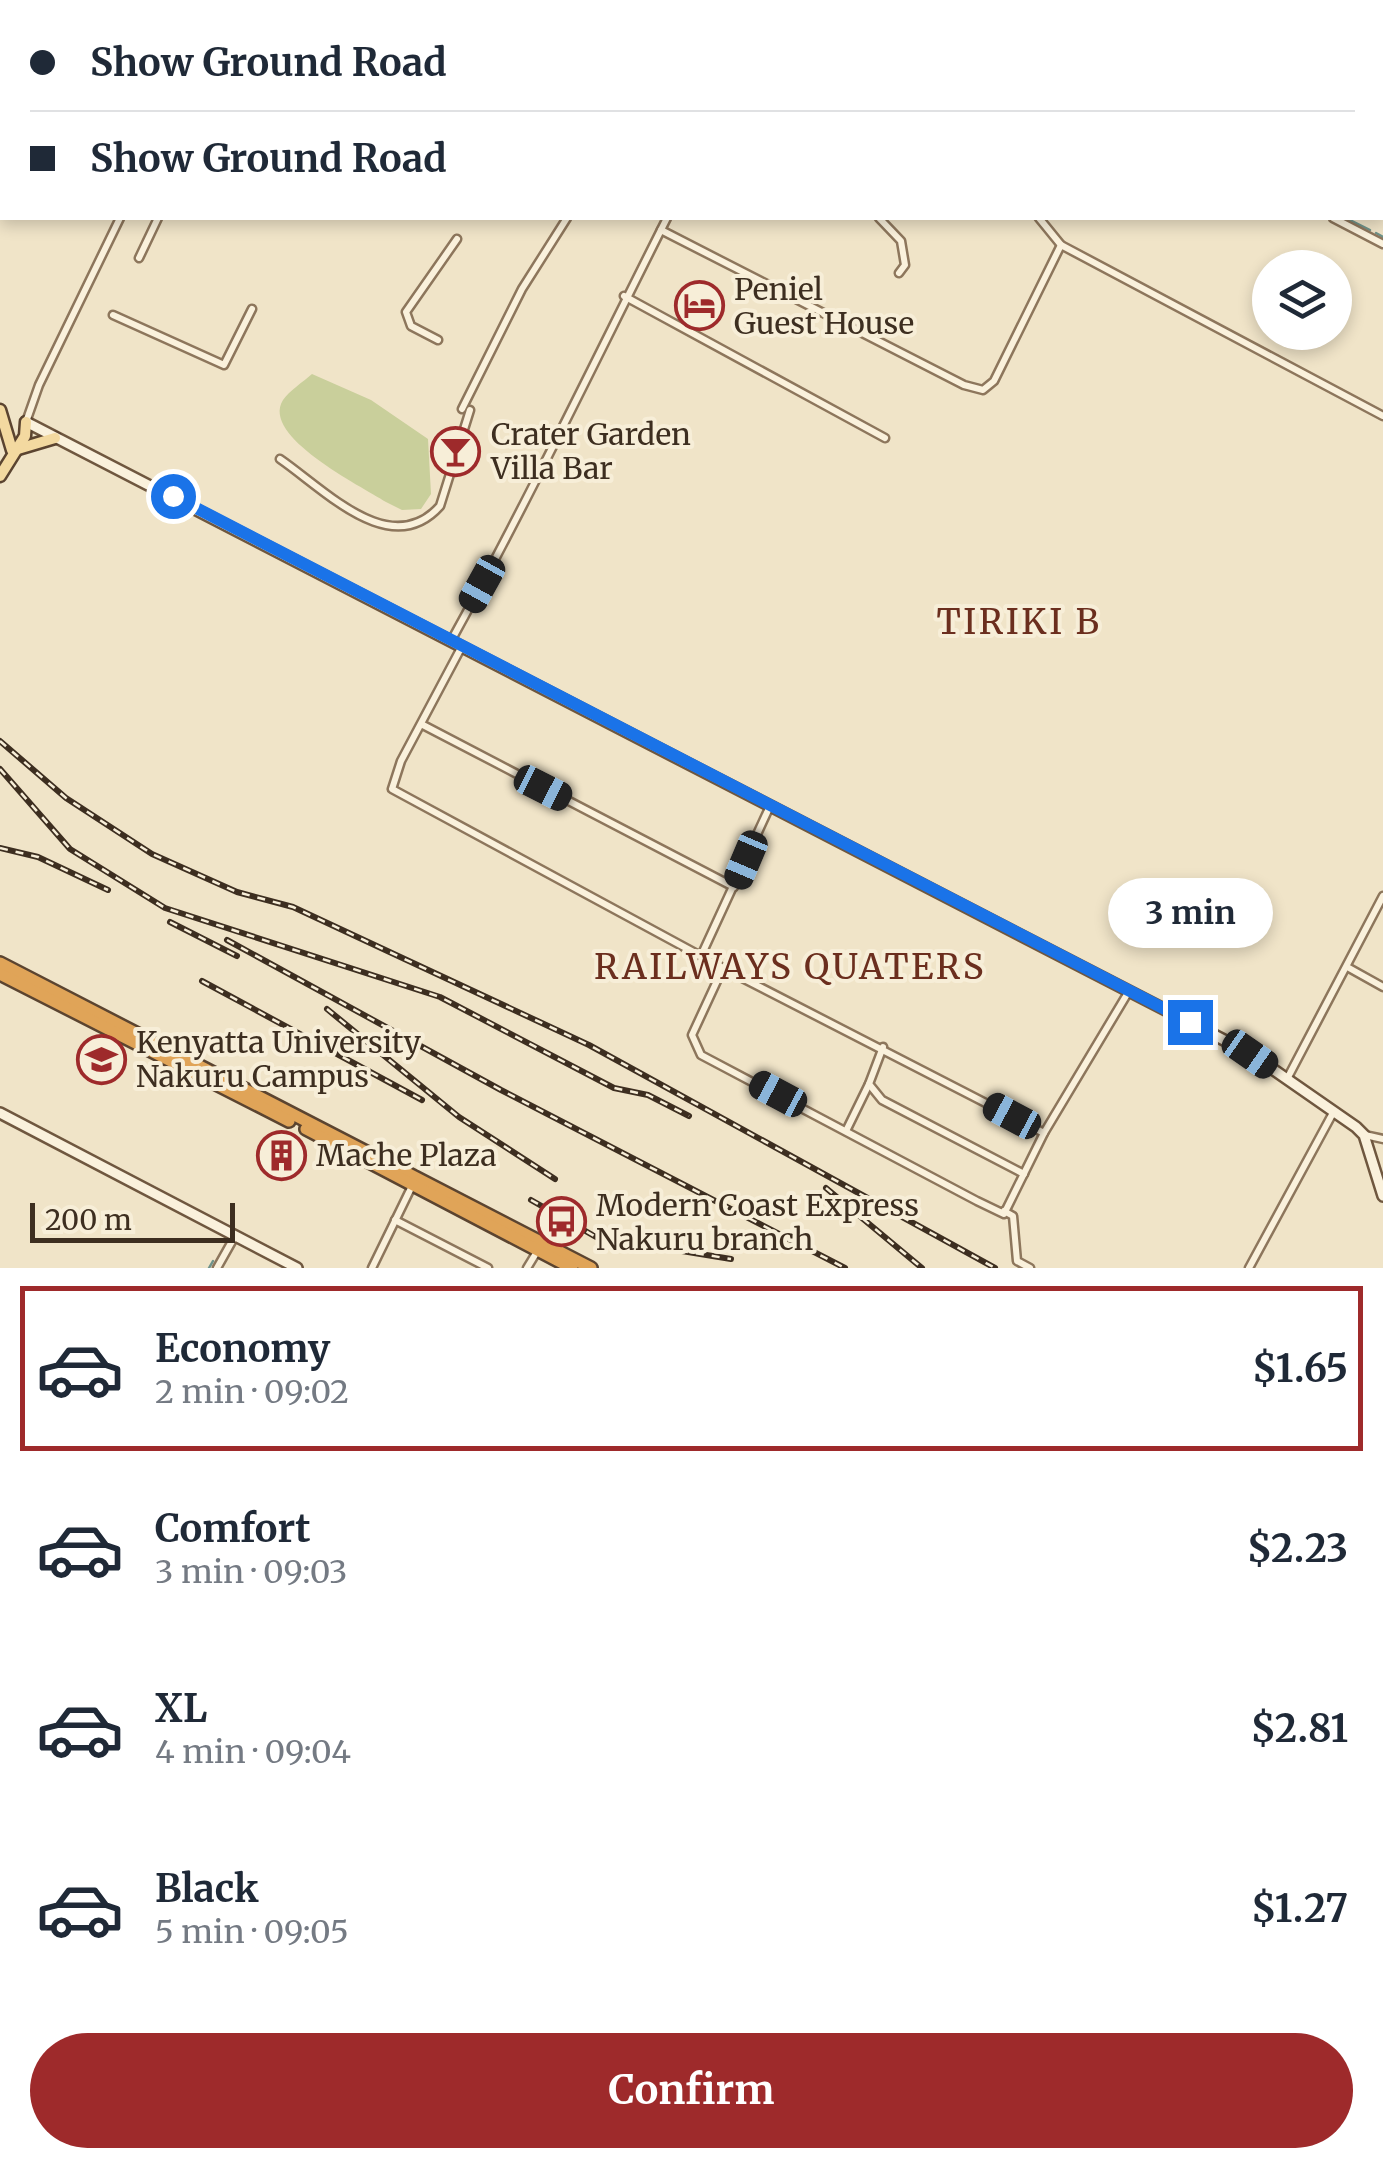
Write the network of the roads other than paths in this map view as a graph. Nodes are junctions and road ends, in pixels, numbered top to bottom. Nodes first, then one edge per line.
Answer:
1 (119, 220) edge
2 (157, 220) edge
3 (567, 220) edge
4 (665, 220) edge
5 (881, 220) edge
6 (1042, 220) edge
7 (1337, 220) edge
8 (660, 230) junction
9 (457, 239) dead end
10 (1383, 244) edge
11 (1061, 245) junction
12 (139, 258) dead end
13 (899, 273) dead end
14 (624, 296) junction
15 (252, 309) dead end
16 (113, 315) dead end
17 (438, 340) dead end
18 (0, 409) edge
19 (1383, 416) edge
20 (26, 422) junction
21 (55, 438) junction
22 (885, 438) dead end
23 (12, 452) junction
24 (280, 458) dead end
25 (0, 476) edge
26 (450, 642) junction
27 (462, 648) junction
28 (423, 725) junction
29 (770, 806) junction
30 (734, 887) junction
31 (1383, 896) edge
32 (702, 956) junction
33 (0, 963) edge
34 (722, 968) junction
35 (1348, 968) junction
36 (0, 974) edge
37 (1383, 987) edge
38 (1130, 991) junction
39 (883, 1047) junction
40 (1287, 1079) junction
41 (869, 1084) junction
42 (1334, 1110) junction
43 (0, 1113) edge
44 (846, 1131) junction
45 (1044, 1133) junction
46 (1364, 1136) junction
47 (1383, 1139) edge
48 (1024, 1174) junction
49 (412, 1184) junction
50 (1383, 1196) edge
51 (1004, 1211) junction
52 (396, 1220) junction
53 (236, 1235) junction
54 (538, 1250) junction
55 (217, 1268) edge
56 (297, 1268) edge
57 (372, 1268) edge
58 (488, 1268) edge
59 (527, 1268) edge
60 (572, 1268) edge
61 (591, 1268) edge
62 (1030, 1268) edge
63 (1249, 1268) edge

1 - 20 street
2 - 12 street
3 - 24 street
4 - 8 street
5 - 13 street
6 - 11 street
7 - 10 street
8 - 11 street
8 - 14 street
9 - 17 street
11 - 19 street
14 - 22 street
14 - 26 street
15 - 16 street
18 - 20 main road
18 - 23 main road
20 - 21 main road
20 - 23 main road
21 - 23 main road
21 - 26 main road
23 - 25 main road
26 - 27 main road
27 - 28 street
27 - 29 main road
28 - 30 street
28 - 32 street
29 - 30 street
29 - 38 main road
30 - 32 street
31 - 35 street
32 - 34 street
33 - 61 highway
34 - 39 street
34 - 44 street
35 - 37 street
35 - 40 street
36 - 49 highway
38 - 40 main road
38 - 45 street
39 - 41 street
39 - 45 street
40 - 42 main road
41 - 44 street
41 - 48 street
42 - 46 main road
42 - 63 street
43 - 53 main road
44 - 51 street
45 - 48 street
46 - 47 street
46 - 50 main road
48 - 51 street
49 - 52 street
49 - 54 highway
51 - 62 street
52 - 57 street
52 - 58 street
53 - 55 street
53 - 56 main road
54 - 59 street
54 - 60 highway

